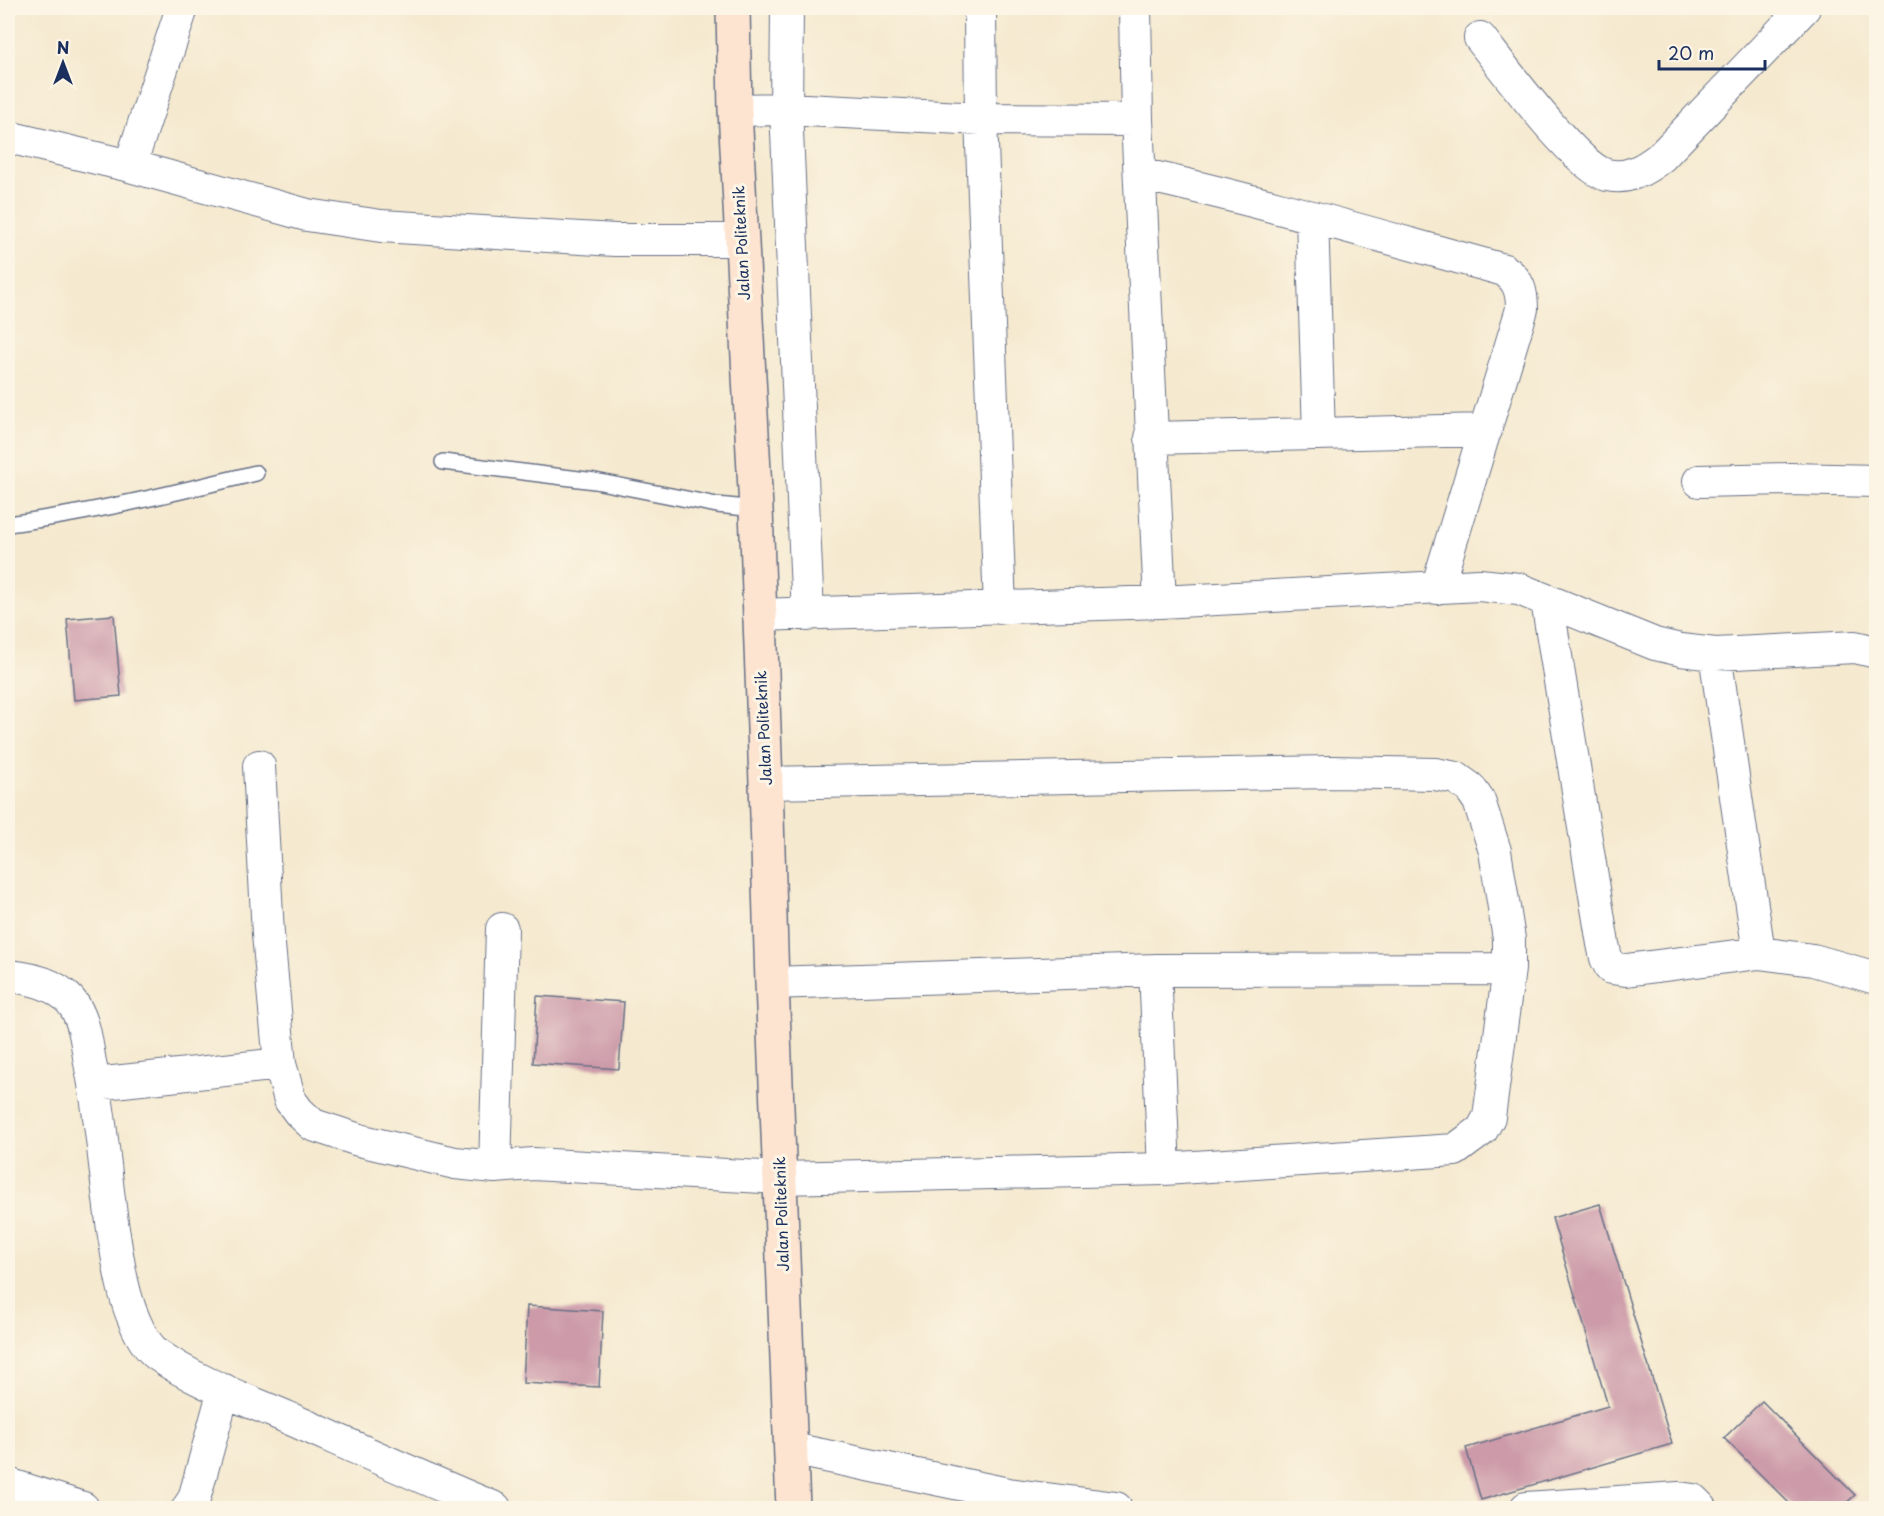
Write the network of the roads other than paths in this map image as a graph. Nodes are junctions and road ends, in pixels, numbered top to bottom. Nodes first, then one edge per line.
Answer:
1 (182, 8) edge
2 (733, 8) edge
3 (787, 8) edge
4 (980, 8) edge
5 (1135, 8) edge
6 (1804, 8) edge
7 (1480, 38) dead end
8 (786, 109) junction
9 (735, 110) junction
10 (981, 119) junction
11 (1137, 120) junction
12 (8, 137) edge
13 (130, 166) junction
14 (1140, 174) junction
15 (1312, 217) junction
16 (742, 240) junction
17 (1486, 430) junction
18 (1318, 434) junction
19 (1151, 438) junction
20 (443, 462) dead end
21 (256, 473) dead end
22 (1699, 481) dead end
23 (1876, 481) edge
24 (756, 509) junction
25 (8, 524) edge
26 (1437, 588) junction
27 (1547, 601) junction
28 (1160, 602) junction
29 (1000, 608) junction
30 (759, 615) junction
31 (808, 615) junction
32 (1876, 652) edge
33 (1715, 654) junction
34 (259, 766) dead end
35 (766, 783) junction
36 (502, 929) dead end
37 (1759, 953) junction
38 (1509, 969) junction
39 (1155, 970) junction
40 (8, 976) edge
41 (1876, 978) edge
42 (772, 983) junction
43 (280, 1064) junction
44 (94, 1084) junction
45 (495, 1167) junction
46 (1164, 1169) junction
47 (781, 1178) junction
48 (224, 1390) junction
49 (792, 1449) junction
50 (8, 1484) edge
51 (83, 1509) edge
52 (188, 1509) edge
53 (495, 1509) edge
54 (793, 1509) edge
55 (1116, 1509) edge
56 (1526, 1509) edge
57 (1701, 1509) edge

1 - 13 street
2 - 9 street, Jalan Politeknik
3 - 8 street
4 - 10 street
5 - 11 street
6 - 7 street
8 - 9 street
8 - 10 street
8 - 31 street
9 - 16 street, Jalan Politeknik
10 - 11 street
10 - 29 street
11 - 14 street
12 - 13 street
13 - 16 street
14 - 15 street
14 - 19 street
15 - 17 street
15 - 18 street
16 - 24 street, Jalan Politeknik
17 - 18 street
17 - 26 street
18 - 19 street
19 - 28 street
20 - 24 lane
21 - 25 lane
22 - 23 street
24 - 30 street, Jalan Politeknik
26 - 27 street
26 - 28 street
27 - 33 street
27 - 37 street
28 - 29 street
29 - 31 street
30 - 31 street
30 - 35 street, Jalan Politeknik
32 - 33 street
33 - 37 street
34 - 43 street
35 - 38 street
35 - 42 street, Jalan Politeknik
36 - 45 street
37 - 41 street
38 - 39 street
38 - 46 street
39 - 42 street
39 - 46 street
40 - 44 street
42 - 47 street, Jalan Politeknik
43 - 44 street
43 - 45 street
44 - 48 street
45 - 47 street
46 - 47 street
47 - 49 street, Jalan Politeknik
48 - 52 street
48 - 53 street
49 - 54 street, Jalan Politeknik
49 - 55 street
50 - 51 street
56 - 57 street

